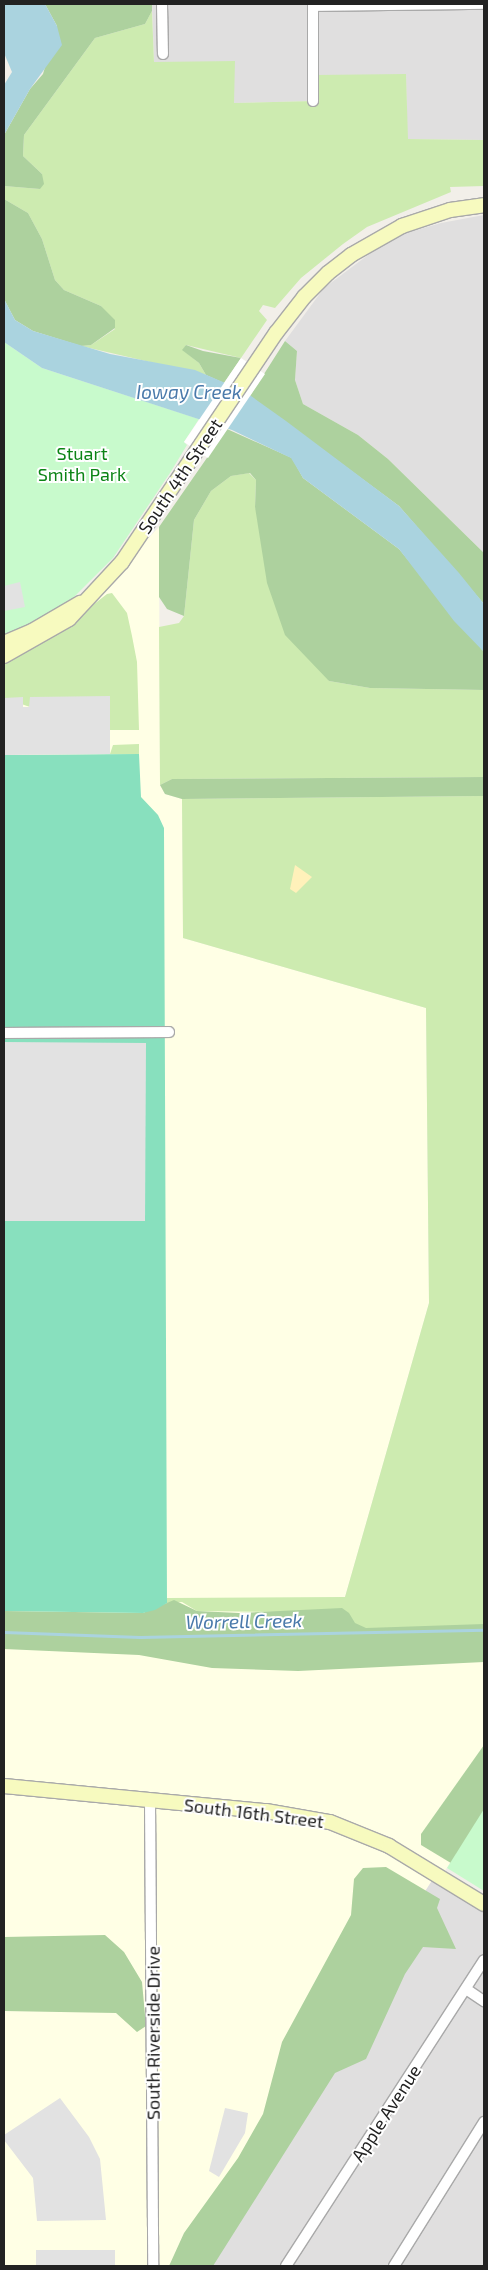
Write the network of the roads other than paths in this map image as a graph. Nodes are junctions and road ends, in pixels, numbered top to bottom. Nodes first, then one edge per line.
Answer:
1 (162, 4) edge
2 (484, 4) edge
3 (313, 5) edge
4 (163, 54) dead end
5 (313, 101) dead end
6 (484, 205) edge
7 (87, 599) junction
8 (4, 643) edge
9 (4, 656) edge
10 (169, 1032) dead end
11 (4, 1033) edge
12 (4, 1786) edge
13 (150, 1801) junction
14 (484, 1904) edge
15 (484, 1960) edge
16 (466, 1990) junction
17 (484, 2001) edge
18 (484, 2122) edge
19 (152, 2266) edge
20 (286, 2266) edge
21 (394, 2266) edge

1 - 4 street
2 - 3 street
3 - 5 street
6 - 7 main road, South 4th Street
7 - 8 main road, South 4th Street
7 - 9 main road, South 4th Street
10 - 11 street
12 - 13 main road, South 16th Street
13 - 14 main road, South 16th Street
13 - 19 street, South Riverside Drive
15 - 16 street, Apple Avenue
16 - 17 street
16 - 20 street, Apple Avenue
18 - 21 street

